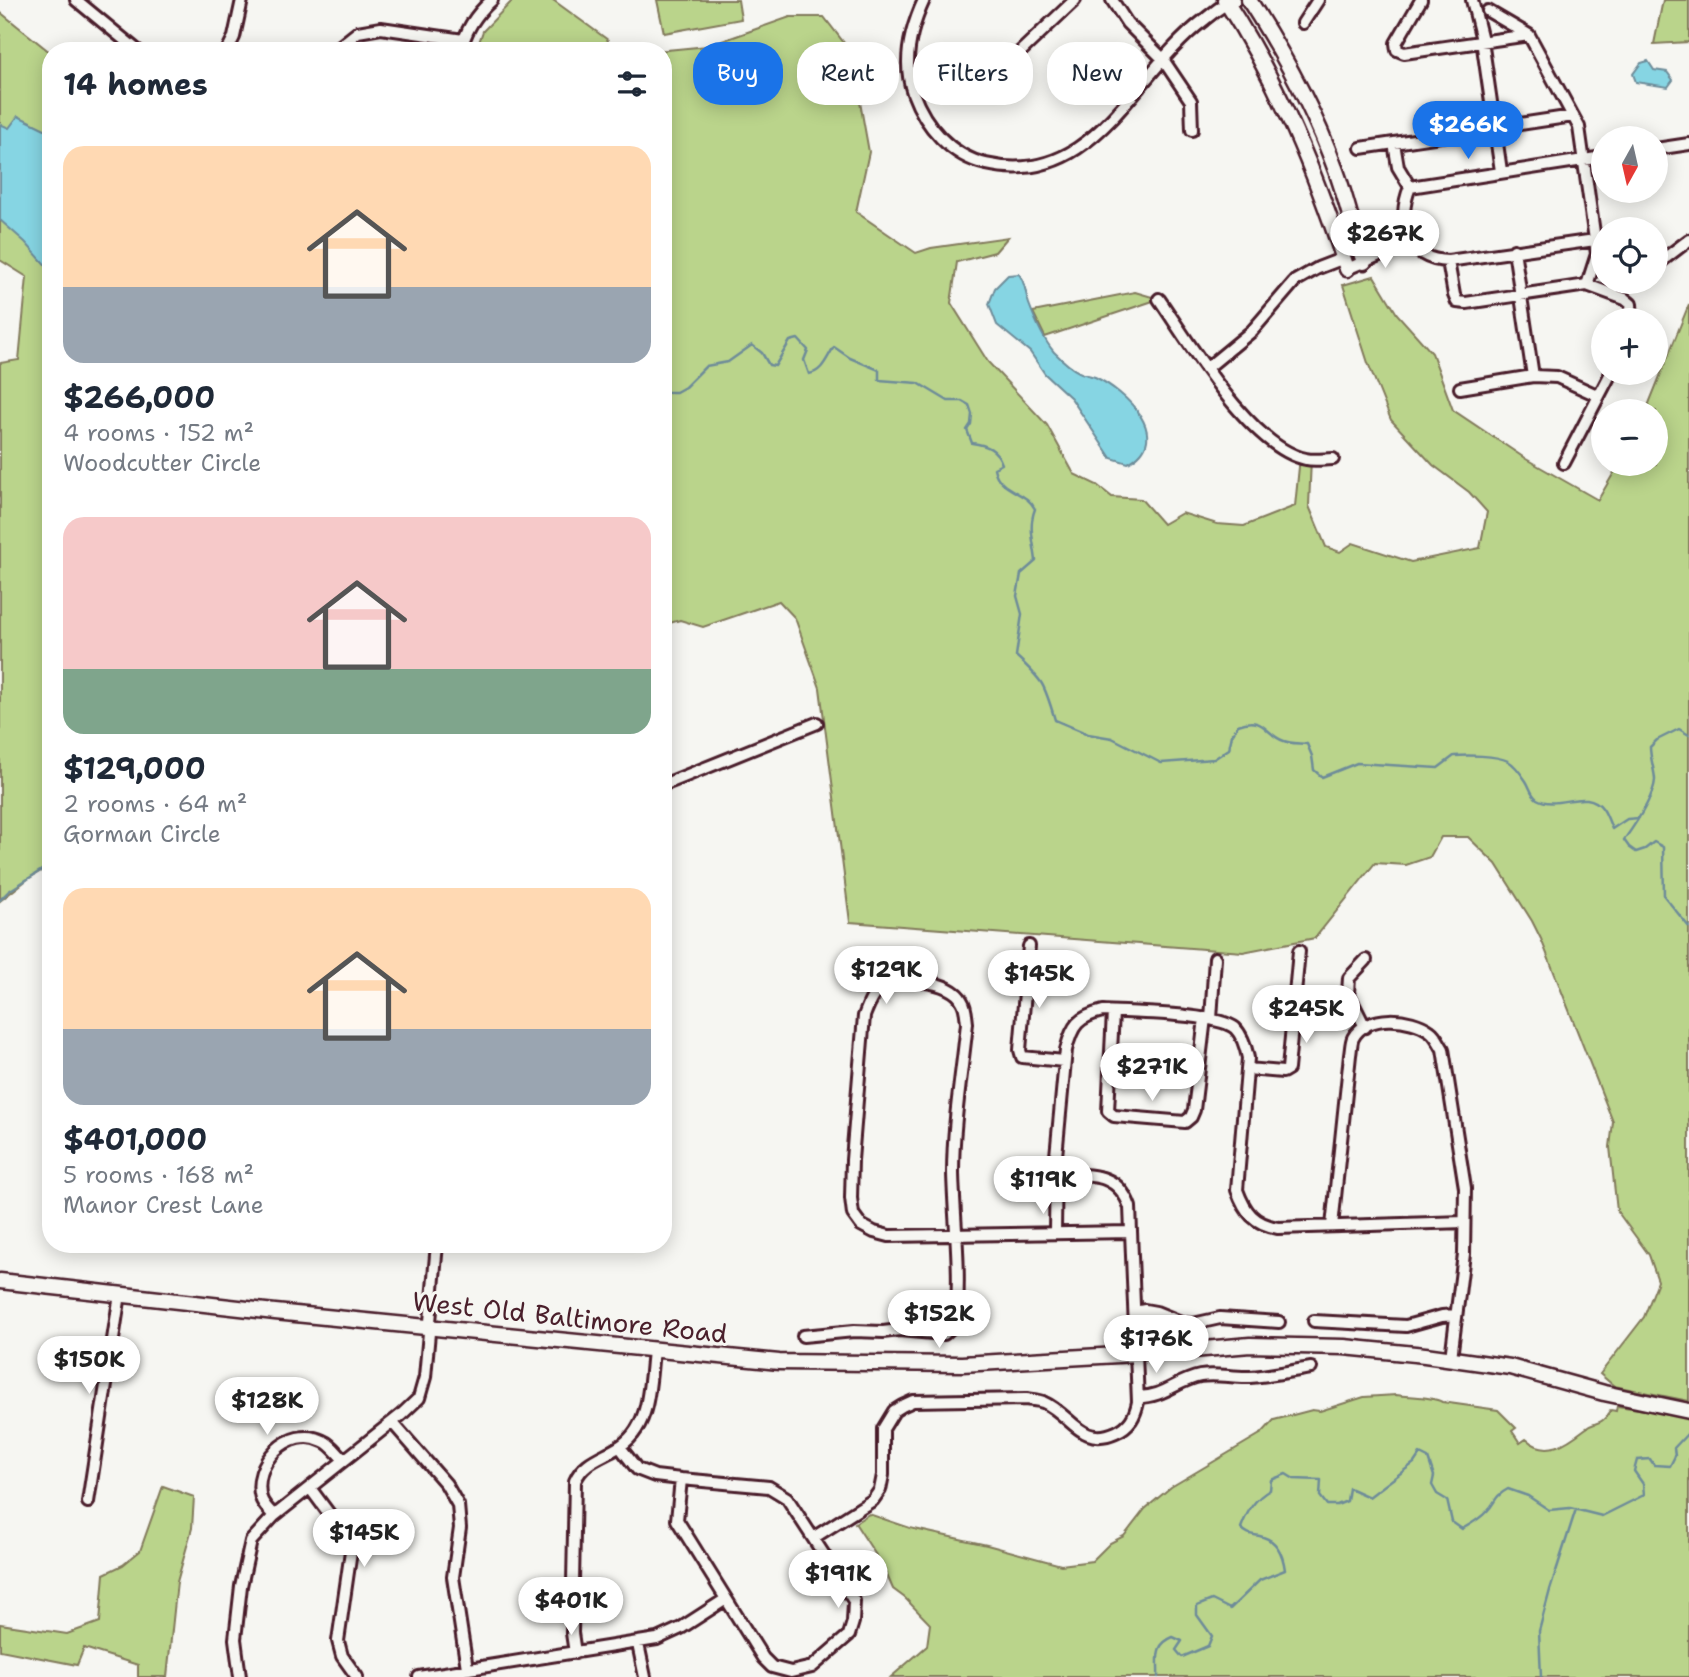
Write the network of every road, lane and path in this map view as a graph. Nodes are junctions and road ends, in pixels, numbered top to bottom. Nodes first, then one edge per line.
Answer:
1 (76, 0) edge
2 (242, 0) edge
3 (492, 0) edge
4 (924, 0) edge
5 (1075, 0) edge
6 (1112, 0) edge
7 (1249, 0) edge
8 (1318, 0) edge
9 (1421, 0) edge
10 (1472, 0) edge
11 (1228, 1) edge
12 (1488, 11) dead end
13 (1303, 23) dead end
14 (1529, 35) junction
15 (1482, 40) junction
16 (127, 42) edge
17 (232, 42) edge
18 (345, 42) edge
19 (448, 42) edge
20 (463, 42) edge
21 (1031, 42) edge
22 (1162, 58) junction
23 (1573, 116) junction
24 (1495, 127) junction
25 (1192, 130) dead end
26 (1394, 143) junction
27 (1689, 144) edge
28 (1668, 147) edge
29 (1362, 148) dead end
30 (1591, 158) edge
31 (1584, 159) junction
32 (1501, 171) junction
33 (1410, 187) junction
34 (1594, 217) edge
35 (1405, 226) junction
36 (1689, 240) edge
37 (1410, 242) junction
38 (1358, 244) junction
39 (1591, 245) edge
40 (1514, 250) junction
41 (1668, 255) edge
42 (1344, 259) junction
43 (1448, 261) junction
44 (1364, 262) junction
45 (1591, 273) edge
46 (1587, 285) junction
47 (1520, 295) junction
48 (1158, 299) dead end
49 (1631, 308) edge
50 (1207, 368) junction
51 (1533, 376) junction
52 (1605, 385) edge
53 (1460, 388) dead end
54 (1599, 396) junction
55 (1333, 459) dead end
56 (1564, 463) dead end
57 (817, 723) dead end
58 (672, 781) edge
59 (1029, 946) dead end
60 (1299, 951) dead end
61 (1215, 958) dead end
62 (1366, 960) dead end
63 (1113, 1012) junction
64 (1208, 1018) junction
65 (1365, 1027) junction
66 (1064, 1061) junction
67 (1247, 1069) junction
68 (1055, 1174) junction
69 (1464, 1222) junction
70 (1332, 1226) junction
71 (1055, 1232) junction
72 (1131, 1232) junction
73 (955, 1234) junction
74 (436, 1253) edge
75 (0, 1281) edge
76 (120, 1294) junction
77 (1135, 1312) junction
78 (1456, 1315) junction
79 (1314, 1321) dead end
80 (1279, 1322) dead end
81 (429, 1327) junction
82 (803, 1336) dead end
83 (653, 1350) junction
84 (1136, 1354) junction
85 (1451, 1358) junction
86 (1311, 1368) dead end
87 (1138, 1397) junction
88 (1689, 1411) edge
89 (392, 1422) junction
90 (620, 1447) junction
91 (343, 1460) junction
92 (681, 1479) junction
93 (310, 1488) junction
94 (88, 1502) dead end
95 (274, 1516) junction
96 (813, 1538) junction
97 (726, 1599) junction
98 (638, 1644) junction
99 (575, 1653) junction
100 (467, 1668) junction
101 (240, 1677) edge
102 (357, 1677) edge
103 (419, 1677) edge
104 (645, 1677) edge

1 - 16 street
2 - 17 street
3 - 20 street
4 - 22 street
5 - 21 street
6 - 22 street
7 - 38 street
8 - 13 street
9 - 15 street
10 - 15 street
11 - 22 street
11 - 42 street
12 - 14 street
14 - 15 street
14 - 23 street
15 - 24 street
18 - 19 street
22 - 25 street
23 - 24 street
23 - 31 street
24 - 26 street
24 - 32 street
26 - 29 street
26 - 33 street
27 - 28 street
30 - 31 street
31 - 32 street
31 - 34 street
32 - 33 street
33 - 35 street
35 - 37 street
35 - 38 street
36 - 41 street
37 - 43 street
37 - 44 street
38 - 42 street
38 - 44 street
39 - 40 street
40 - 43 street
40 - 47 street
42 - 44 street
42 - 50 street
43 - 47 street
45 - 46 street
46 - 47 street
46 - 49 street
47 - 51 street
48 - 50 street
50 - 55 street
51 - 53 street
51 - 54 street
52 - 54 street
54 - 56 street
57 - 58 street
59 - 66 street
60 - 67 street
61 - 64 street
62 - 65 street
63 - 64 street
63 - 64 street
63 - 66 street
64 - 67 street
65 - 69 street
65 - 70 street
66 - 68 street
67 - 70 street
68 - 71 street
68 - 72 street
69 - 70 street
69 - 78 street
71 - 72 street
71 - 73 street
72 - 77 street
73 - 73 street
73 - 82 street
74 - 81 street
75 - 76 street, West Old Baltimore Road
76 - 81 street, West Old Baltimore Road
76 - 94 street
77 - 80 street
77 - 84 street
78 - 79 street
78 - 85 street
81 - 83 street, West Old Baltimore Road
81 - 89 street
83 - 84 street, West Old Baltimore Road
83 - 90 street
84 - 85 street, West Old Baltimore Road
84 - 87 street
85 - 88 street, West Old Baltimore Road
86 - 87 street
87 - 96 street
89 - 91 street
89 - 100 street
90 - 92 street
90 - 99 street
91 - 93 street
91 - 95 street
92 - 96 street
92 - 97 street
93 - 95 street
93 - 102 street
95 - 101 street
96 - 97 street
97 - 98 street
98 - 99 street
98 - 104 street
99 - 100 street
100 - 103 street

